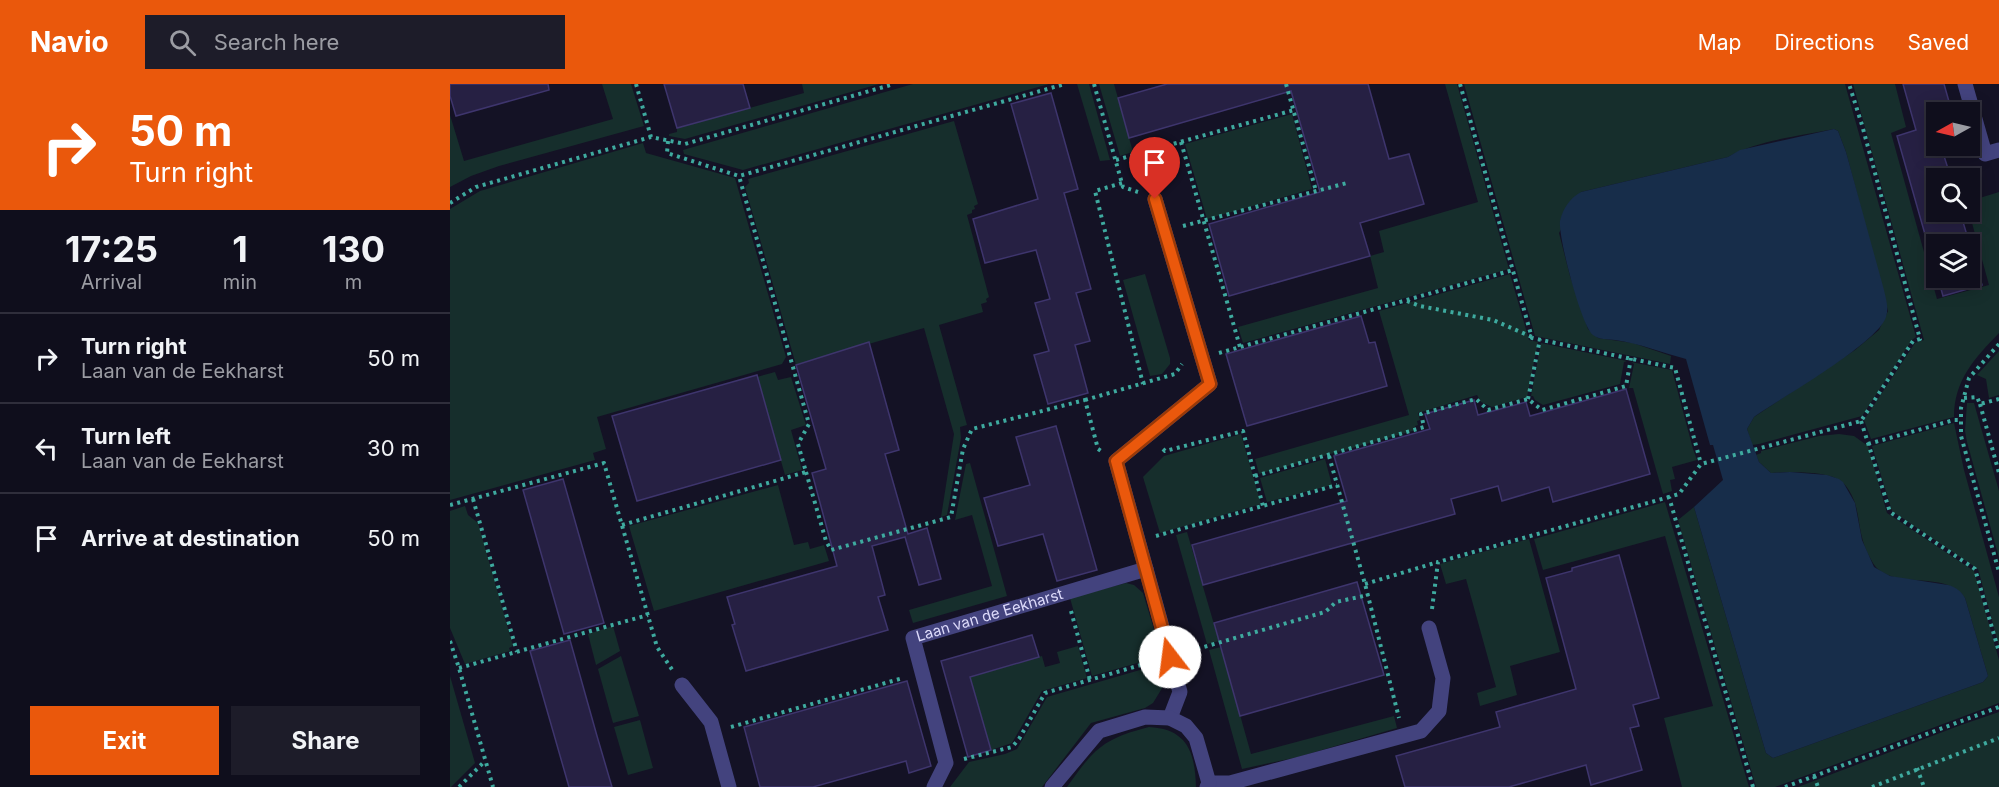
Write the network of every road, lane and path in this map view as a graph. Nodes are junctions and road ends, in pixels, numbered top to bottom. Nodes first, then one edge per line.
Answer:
1 (636, 84) edge
2 (894, 84) edge
3 (1065, 84) edge
4 (1094, 84) edge
5 (1286, 84) edge
6 (1460, 84) edge
7 (1849, 84) edge
8 (1965, 84) edge
9 (1294, 110) junction
10 (651, 137) junction
11 (669, 141) junction
12 (1180, 142) junction
13 (1999, 150) edge
14 (1116, 160) junction
15 (739, 176) junction
16 (1122, 183) junction
17 (1347, 183) dead end
18 (1316, 191) junction
19 (1155, 199) joint
20 (450, 203) edge
21 (1204, 221) junction
22 (1165, 231) junction
23 (1513, 270) junction
24 (1407, 300) junction
25 (1532, 338) junction
26 (1540, 339) junction
27 (1999, 345) edge
28 (1203, 358) junction
29 (1631, 358) junction
30 (1143, 384) junction
31 (1964, 398) junction
32 (1528, 399) junction
33 (1999, 399) edge
34 (1085, 400) junction
35 (1980, 404) junction
36 (1961, 420) junction
37 (1861, 421) junction
38 (1146, 437) junction
39 (1868, 444) junction
40 (1329, 456) junction
41 (1116, 461) junction
42 (1701, 464) junction
43 (806, 472) junction
44 (1999, 473) edge
45 (1255, 476) junction
46 (1337, 485) junction
47 (1669, 497) junction
48 (473, 499) junction
49 (450, 505) edge
50 (1263, 506) junction
51 (622, 525) junction
52 (1138, 541) junction
53 (1438, 562) junction
54 (1146, 568) junction
55 (1999, 572) edge
56 (1365, 584) junction
57 (1066, 592) junction
58 (1368, 595) junction
59 (648, 615) junction
60 (1429, 628) joint
61 (450, 641) edge
62 (516, 652) junction
63 (1999, 652) edge
64 (1170, 657) junction
65 (459, 668) junction
66 (922, 672) junction
67 (1090, 680) junction
68 (682, 685) joint
69 (1999, 706) edge
70 (1170, 718) junction
71 (713, 732) junction
72 (1404, 736) junction
73 (1999, 738) edge
74 (485, 761) junction
75 (945, 763) junction
76 (1917, 768) junction
77 (1814, 776) junction
78 (1208, 785) edge
79 (459, 787) edge
80 (493, 787) edge
81 (729, 787) edge
82 (934, 787) edge
83 (1052, 787) edge
84 (1753, 787) edge
85 (1785, 787) edge
86 (1818, 787) edge
87 (1872, 787) edge
88 (1924, 787) edge

1 - 10 path
2 - 11 path
3 - 15 path
4 - 14 path
5 - 9 path
6 - 23 path
7 - 37 path
8 - 13 street
9 - 12 path
9 - 18 path
10 - 11 path
10 - 20 path
11 - 15 path
12 - 14 path
12 - 21 path
14 - 16 path
15 - 43 path
16 - 19 path
16 - 30 path
17 - 18 path
18 - 21 path
19 - 22 street
21 - 22 path
21 - 24 path
22 - 28 street
23 - 24 path
23 - 25 path
24 - 25 path
25 - 26 path
26 - 29 path
26 - 32 path
27 - 31 path
28 - 30 path
28 - 38 street
29 - 32 path
29 - 42 path
30 - 34 path
31 - 35 path
31 - 36 path
32 - 40 path
33 - 35 path
34 - 41 path
34 - 43 path
35 - 44 path
36 - 39 path
36 - 55 path
37 - 39 path
37 - 42 path
38 - 41 street
38 - 45 path
39 - 63 path
40 - 45 path
40 - 46 path
41 - 52 street
42 - 47 path
43 - 51 path
45 - 50 path
46 - 50 path
46 - 56 path
47 - 53 path
47 - 84 path
48 - 49 path
48 - 51 path
48 - 62 path
50 - 52 path
51 - 59 path
52 - 54 street
53 - 56 path
53 - 60 path
54 - 57 street, Laan van de Eekharst
54 - 64 street
56 - 58 path
57 - 66 street, Laan van de Eekharst
57 - 67 path
58 - 64 path
58 - 72 path
59 - 62 path
59 - 68 path
60 - 72 street
61 - 65 path
62 - 65 path
64 - 67 path
64 - 70 street
65 - 74 path
66 - 71 path
66 - 75 street, Laan van de Eekharst
67 - 75 path
68 - 71 street
69 - 77 path
70 - 78 street
70 - 83 street
71 - 81 street
72 - 78 street
73 - 76 path
74 - 79 path
74 - 80 path
75 - 82 street
76 - 87 path
76 - 88 path
77 - 85 path
77 - 86 path

